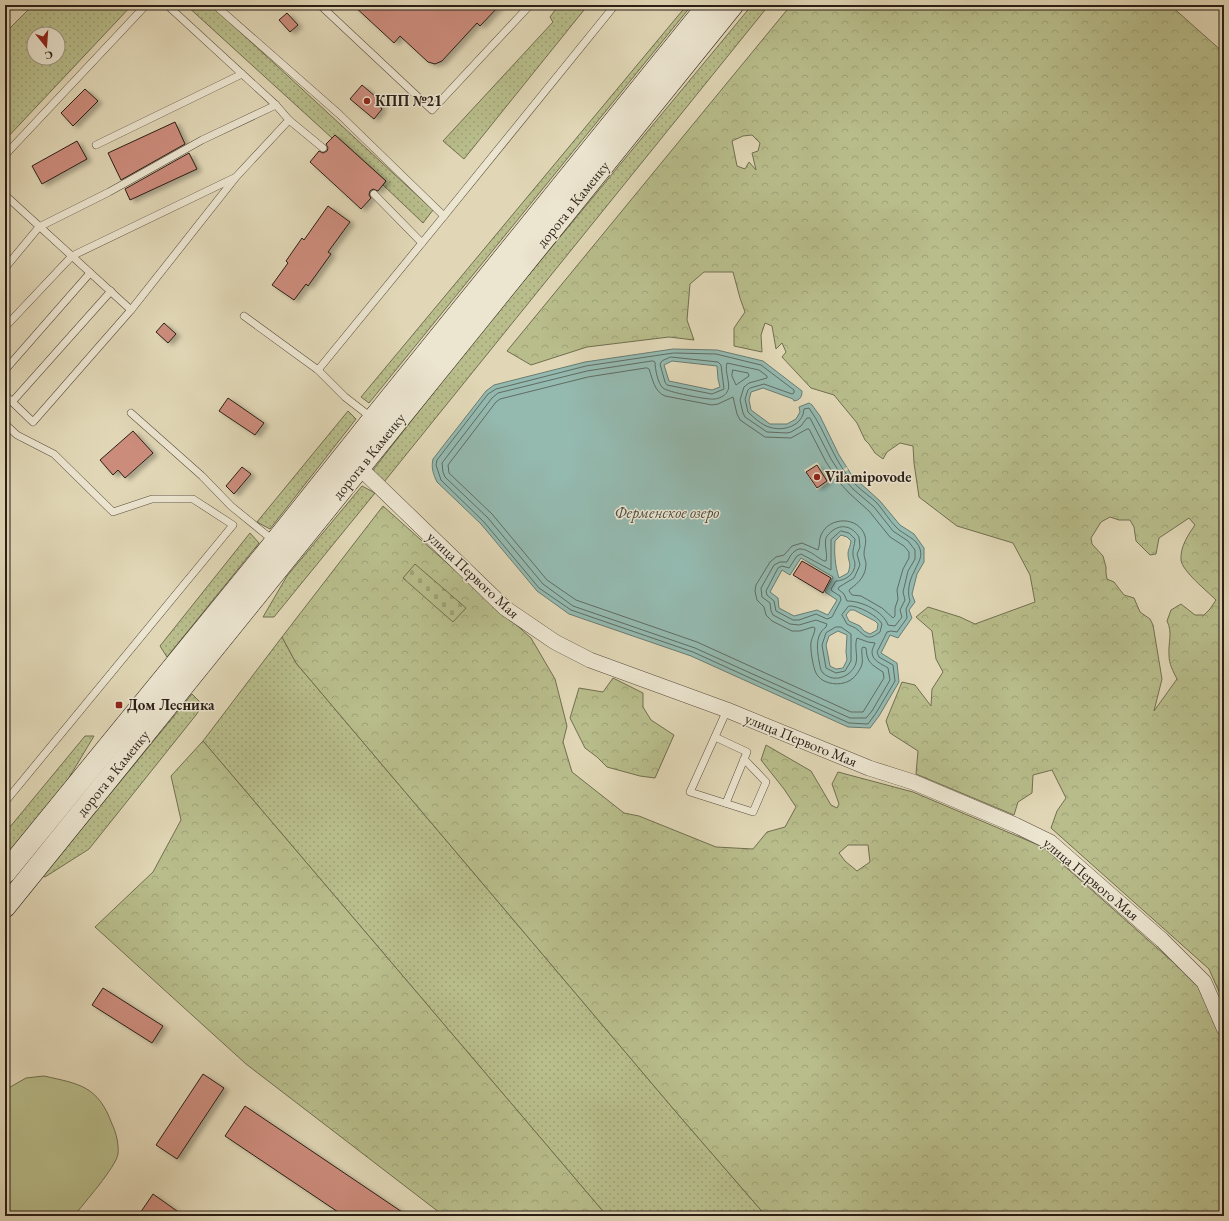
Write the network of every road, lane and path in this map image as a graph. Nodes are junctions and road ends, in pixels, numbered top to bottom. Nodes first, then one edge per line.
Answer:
1 (8, 5) edge
2 (146, 5) edge
3 (167, 5) edge
4 (320, 5) edge
5 (530, 5) edge
6 (615, 5) edge
7 (733, 5) edge
8 (217, 6) edge
9 (706, 6) edge
10 (5, 9) edge
11 (242, 74) junction
12 (276, 105) junction
13 (289, 120) junction
14 (96, 145) dead end
15 (323, 148) dead end
16 (5, 154) edge
17 (236, 177) junction
18 (374, 194) dead end
19 (5, 195) edge
20 (444, 216) junction
21 (40, 227) junction
22 (422, 243) junction
23 (72, 256) junction
24 (5, 268) edge
25 (90, 273) junction
26 (111, 291) junction
27 (131, 310) junction
28 (244, 316) dead end
29 (5, 327) edge
30 (5, 370) edge
31 (318, 370) junction
32 (5, 395) edge
33 (12, 402) junction
34 (131, 413) dead end
35 (373, 419) junction
36 (5, 424) edge
37 (360, 468) junction
38 (275, 542) junction
39 (727, 710) junction
40 (715, 736) junction
41 (744, 759) junction
42 (5, 802) edge
43 (726, 803) junction
44 (5, 873) edge
45 (5, 907) edge
46 (1224, 1028) edge

1 - 10 lane
2 - 16 lane
3 - 11 lane
4 - 5 lane
6 - 20 lane
7 - 37 main road, дорога в Каменку
8 - 20 lane
9 - 35 main road, дорога в Каменку
11 - 12 lane
11 - 14 lane
12 - 13 lane
12 - 21 lane
13 - 15 lane
13 - 17 lane
17 - 23 lane
17 - 27 lane
18 - 22 lane
19 - 21 lane
20 - 22 lane
21 - 23 lane
21 - 24 lane
22 - 31 lane
23 - 25 lane
23 - 29 lane
25 - 26 lane
25 - 30 lane
26 - 27 lane
26 - 33 lane
27 - 33 lane
28 - 31 lane
31 - 35 lane
32 - 33 lane
34 - 38 lane
35 - 38 main road, дорога в Каменку
36 - 42 lane
37 - 39 street, улица Первого Мая
37 - 45 main road, дорога в Каменку
38 - 44 main road, дорога в Каменку
39 - 40 lane
39 - 46 street, улица Первого Мая
40 - 41 lane
40 - 43 lane
41 - 43 lane
41 - 43 lane

